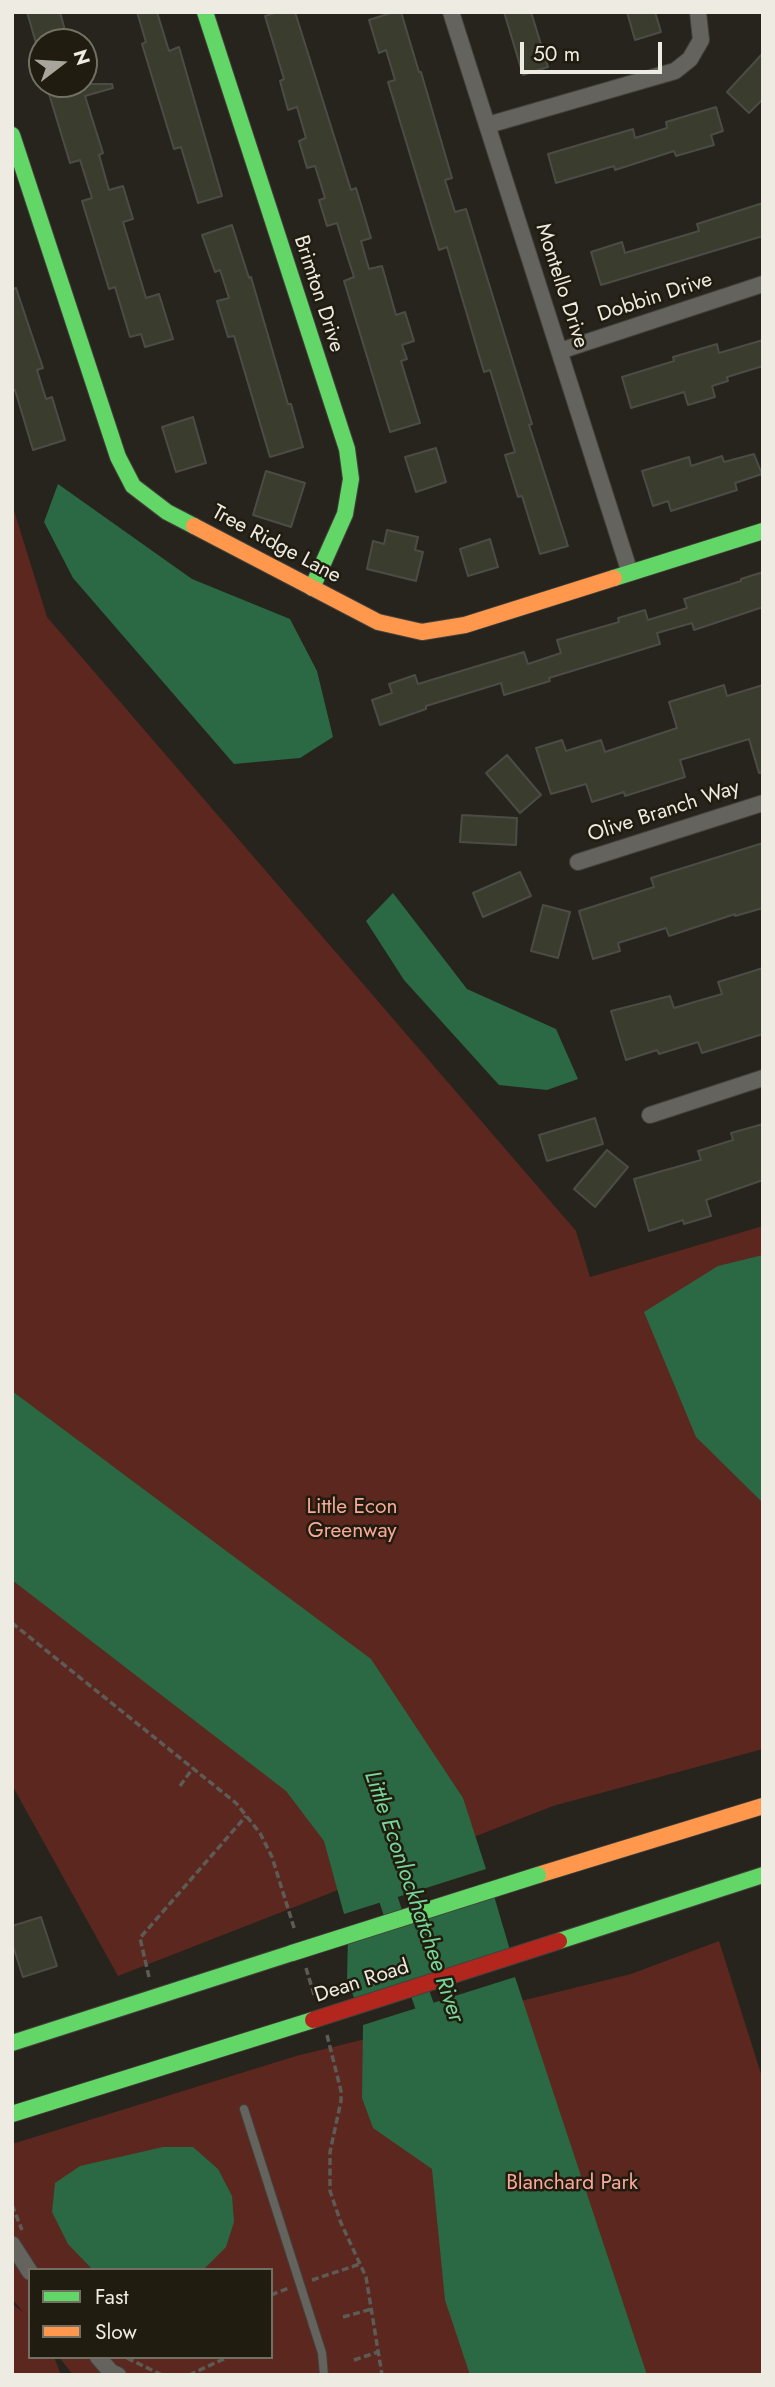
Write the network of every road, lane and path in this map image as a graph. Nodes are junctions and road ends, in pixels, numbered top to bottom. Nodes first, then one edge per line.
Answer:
1 (205, 12) edge
2 (452, 12) edge
3 (698, 12) edge
4 (488, 125) junction
5 (12, 135) edge
6 (763, 284) edge
7 (560, 351) junction
8 (763, 531) edge
9 (630, 573) junction
10 (312, 588) junction
11 (763, 803) edge
12 (578, 862) dead end
13 (763, 1078) edge
14 (650, 1115) dead end
15 (194, 1768) dead end
16 (180, 1786) dead end
17 (763, 1806) edge
18 (246, 1816) dead end
19 (763, 1875) edge
20 (149, 1977) dead end
21 (12, 2043) edge
22 (244, 2109) dead end
23 (12, 2114) edge
24 (12, 2244) edge
25 (360, 2264) dead end
26 (28, 2269) edge
27 (300, 2284) junction
28 (273, 2294) edge
29 (372, 2309) dead end
30 (343, 2317) dead end
31 (379, 2352) dead end
32 (100, 2359) edge
33 (129, 2359) edge
34 (224, 2359) edge
35 (354, 2360) dead end
36 (118, 2375) edge
37 (162, 2375) edge
38 (189, 2375) edge
39 (324, 2375) edge

1 - 10 street, Brimton Drive
2 - 4 street, Montello Drive
3 - 4 street
4 - 7 street, Montello Drive
5 - 10 street, Tree Ridge Lane
6 - 7 street, Dobbin Drive
7 - 9 street, Montello Drive
8 - 9 street, Tree Ridge Lane
9 - 10 street, Tree Ridge Lane
11 - 12 street, Olive Branch Way
13 - 14 street
15 - 16 path
17 - 21 street, bridge
18 - 20 path
19 - 23 street, Dean Road, bridge
22 - 27 lane
24 - 26 street
25 - 27 path
27 - 28 path
27 - 39 lane
29 - 30 path
31 - 35 path
32 - 36 street
33 - 37 path
34 - 38 path

